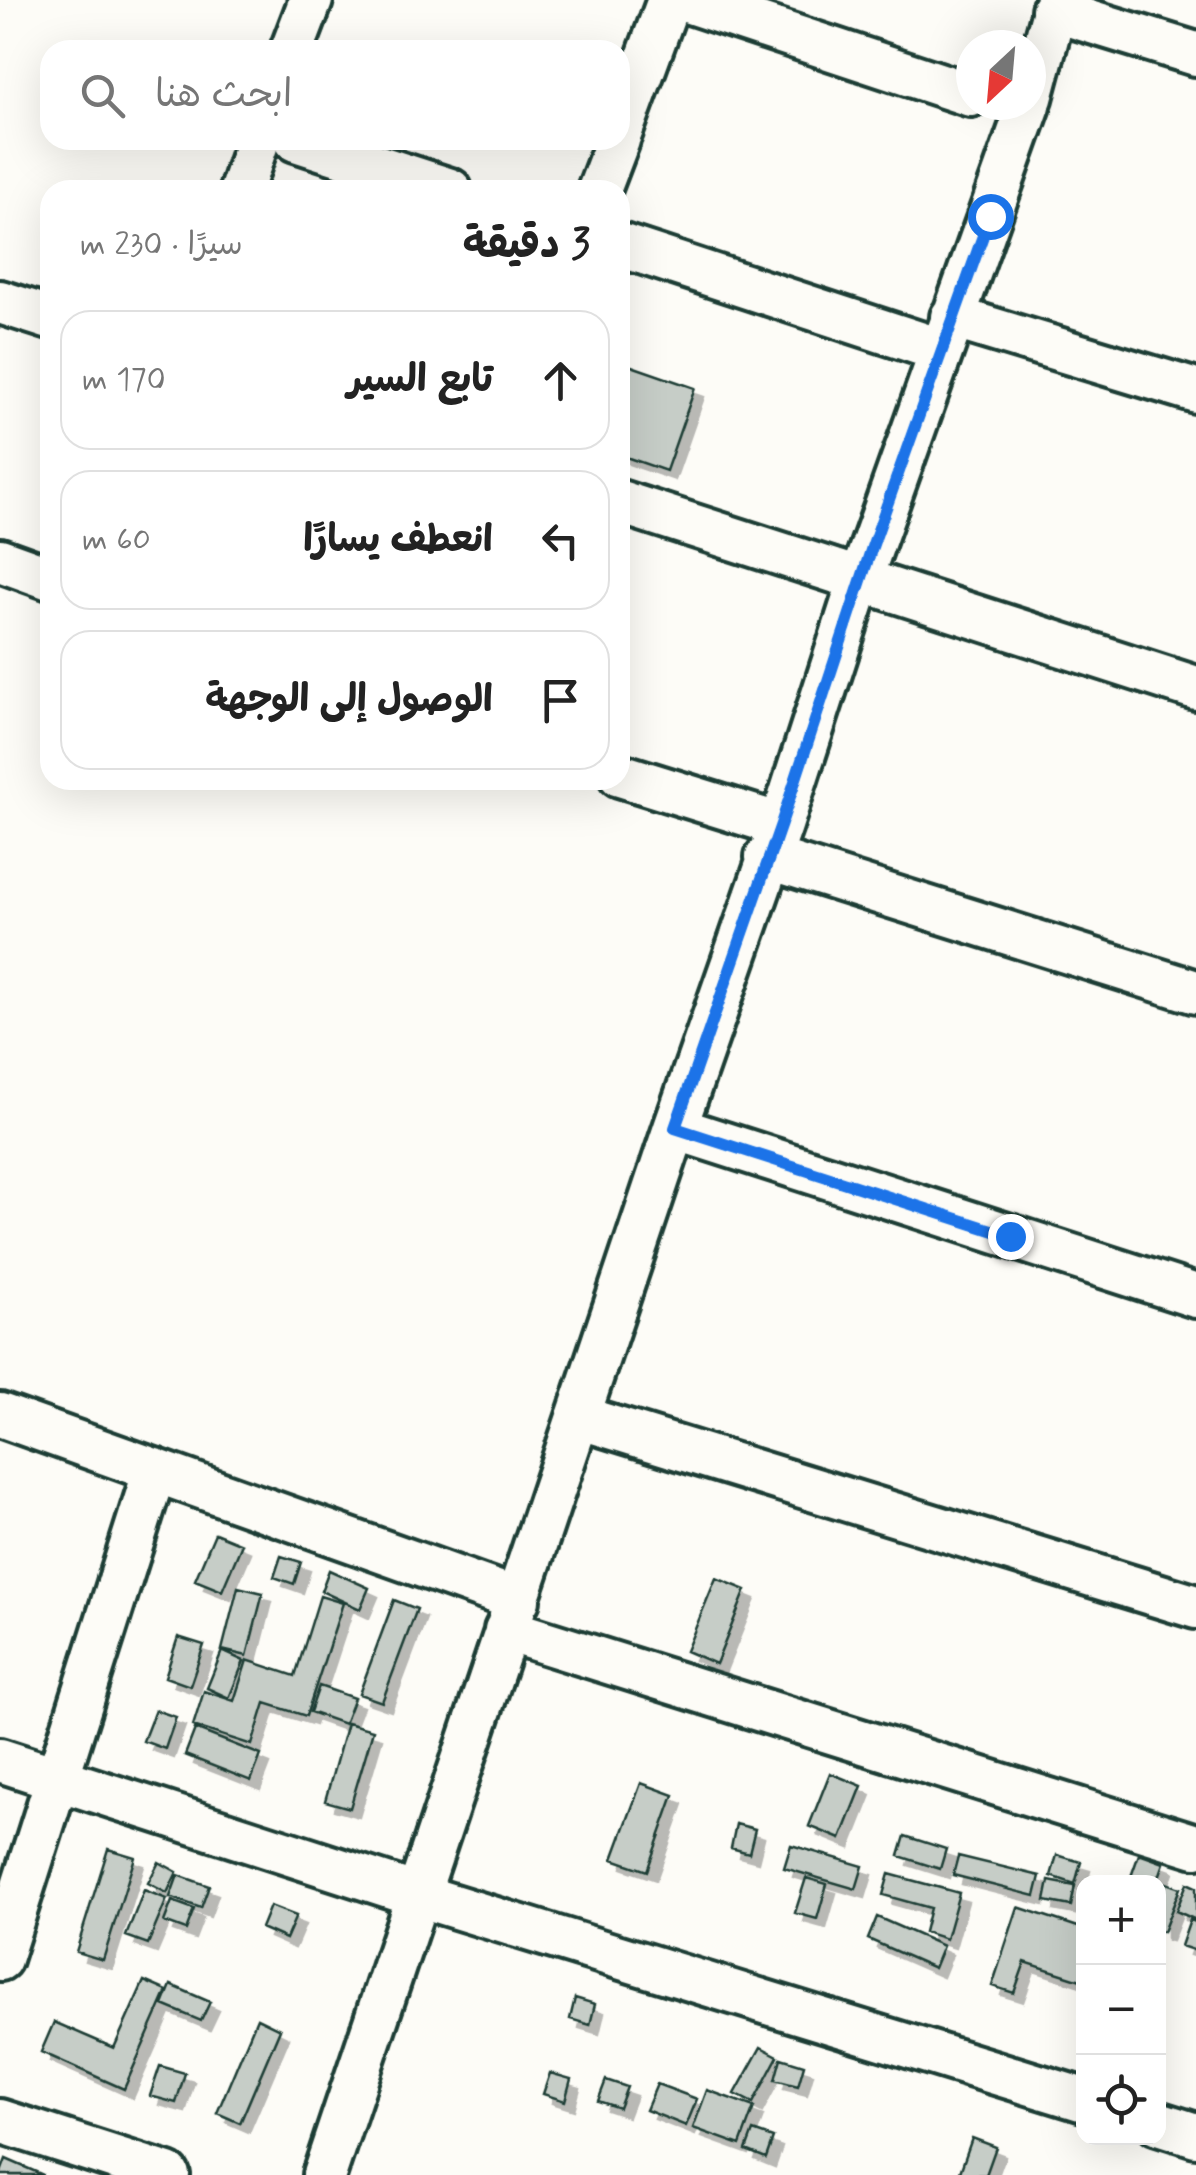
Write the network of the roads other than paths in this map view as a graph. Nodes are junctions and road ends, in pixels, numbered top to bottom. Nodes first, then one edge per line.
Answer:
1 (311, 0) edge
2 (670, 0) edge
3 (684, 0) edge
4 (1055, 5) edge
5 (1046, 33) edge
6 (296, 40) edge
7 (1196, 54) edge
8 (956, 90) edge
9 (630, 107) edge
10 (1017, 120) edge
11 (255, 150) edge
12 (327, 150) edge
13 (614, 150) edge
14 (245, 180) edge
15 (419, 180) edge
16 (603, 180) edge
17 (630, 248) edge
18 (0, 302) edge
19 (40, 315) edge
20 (946, 334) junction
21 (1196, 391) edge
22 (630, 505) edge
23 (0, 560) edge
24 (40, 574) edge
25 (860, 580) junction
26 (1196, 688) edge
27 (630, 778) edge
28 (774, 841) junction
29 (1196, 992) edge
30 (675, 1128) junction
31 (1196, 1296) edge
32 (0, 1415) edge
33 (578, 1417) junction
34 (155, 1470) junction
35 (1196, 1606) edge
36 (512, 1615) junction
37 (0, 1760) edge
38 (57, 1778) junction
39 (1196, 1846) edge
40 (417, 1895) junction
41 (0, 1959) edge
42 (1076, 2098) edge
43 (0, 2122) edge
44 (1166, 2126) edge
45 (1196, 2135) edge
46 (168, 2175) edge
47 (324, 2175) edge

1 - 6 street
2 - 9 street
3 - 8 street
4 - 5 street
4 - 7 street
10 - 20 street
11 - 14 street
12 - 15 street
13 - 16 street
17 - 20 street
18 - 19 street
20 - 21 street
20 - 25 street
22 - 25 street
23 - 24 street
25 - 26 street
25 - 28 street
27 - 28 street
28 - 29 street
28 - 30 street
30 - 31 street
30 - 33 street
32 - 34 street
33 - 35 street
33 - 36 street
34 - 36 street
34 - 38 street
36 - 39 street
36 - 40 street
37 - 38 street
38 - 40 street
38 - 41 street
40 - 42 street
40 - 47 street
43 - 46 street
44 - 45 street

